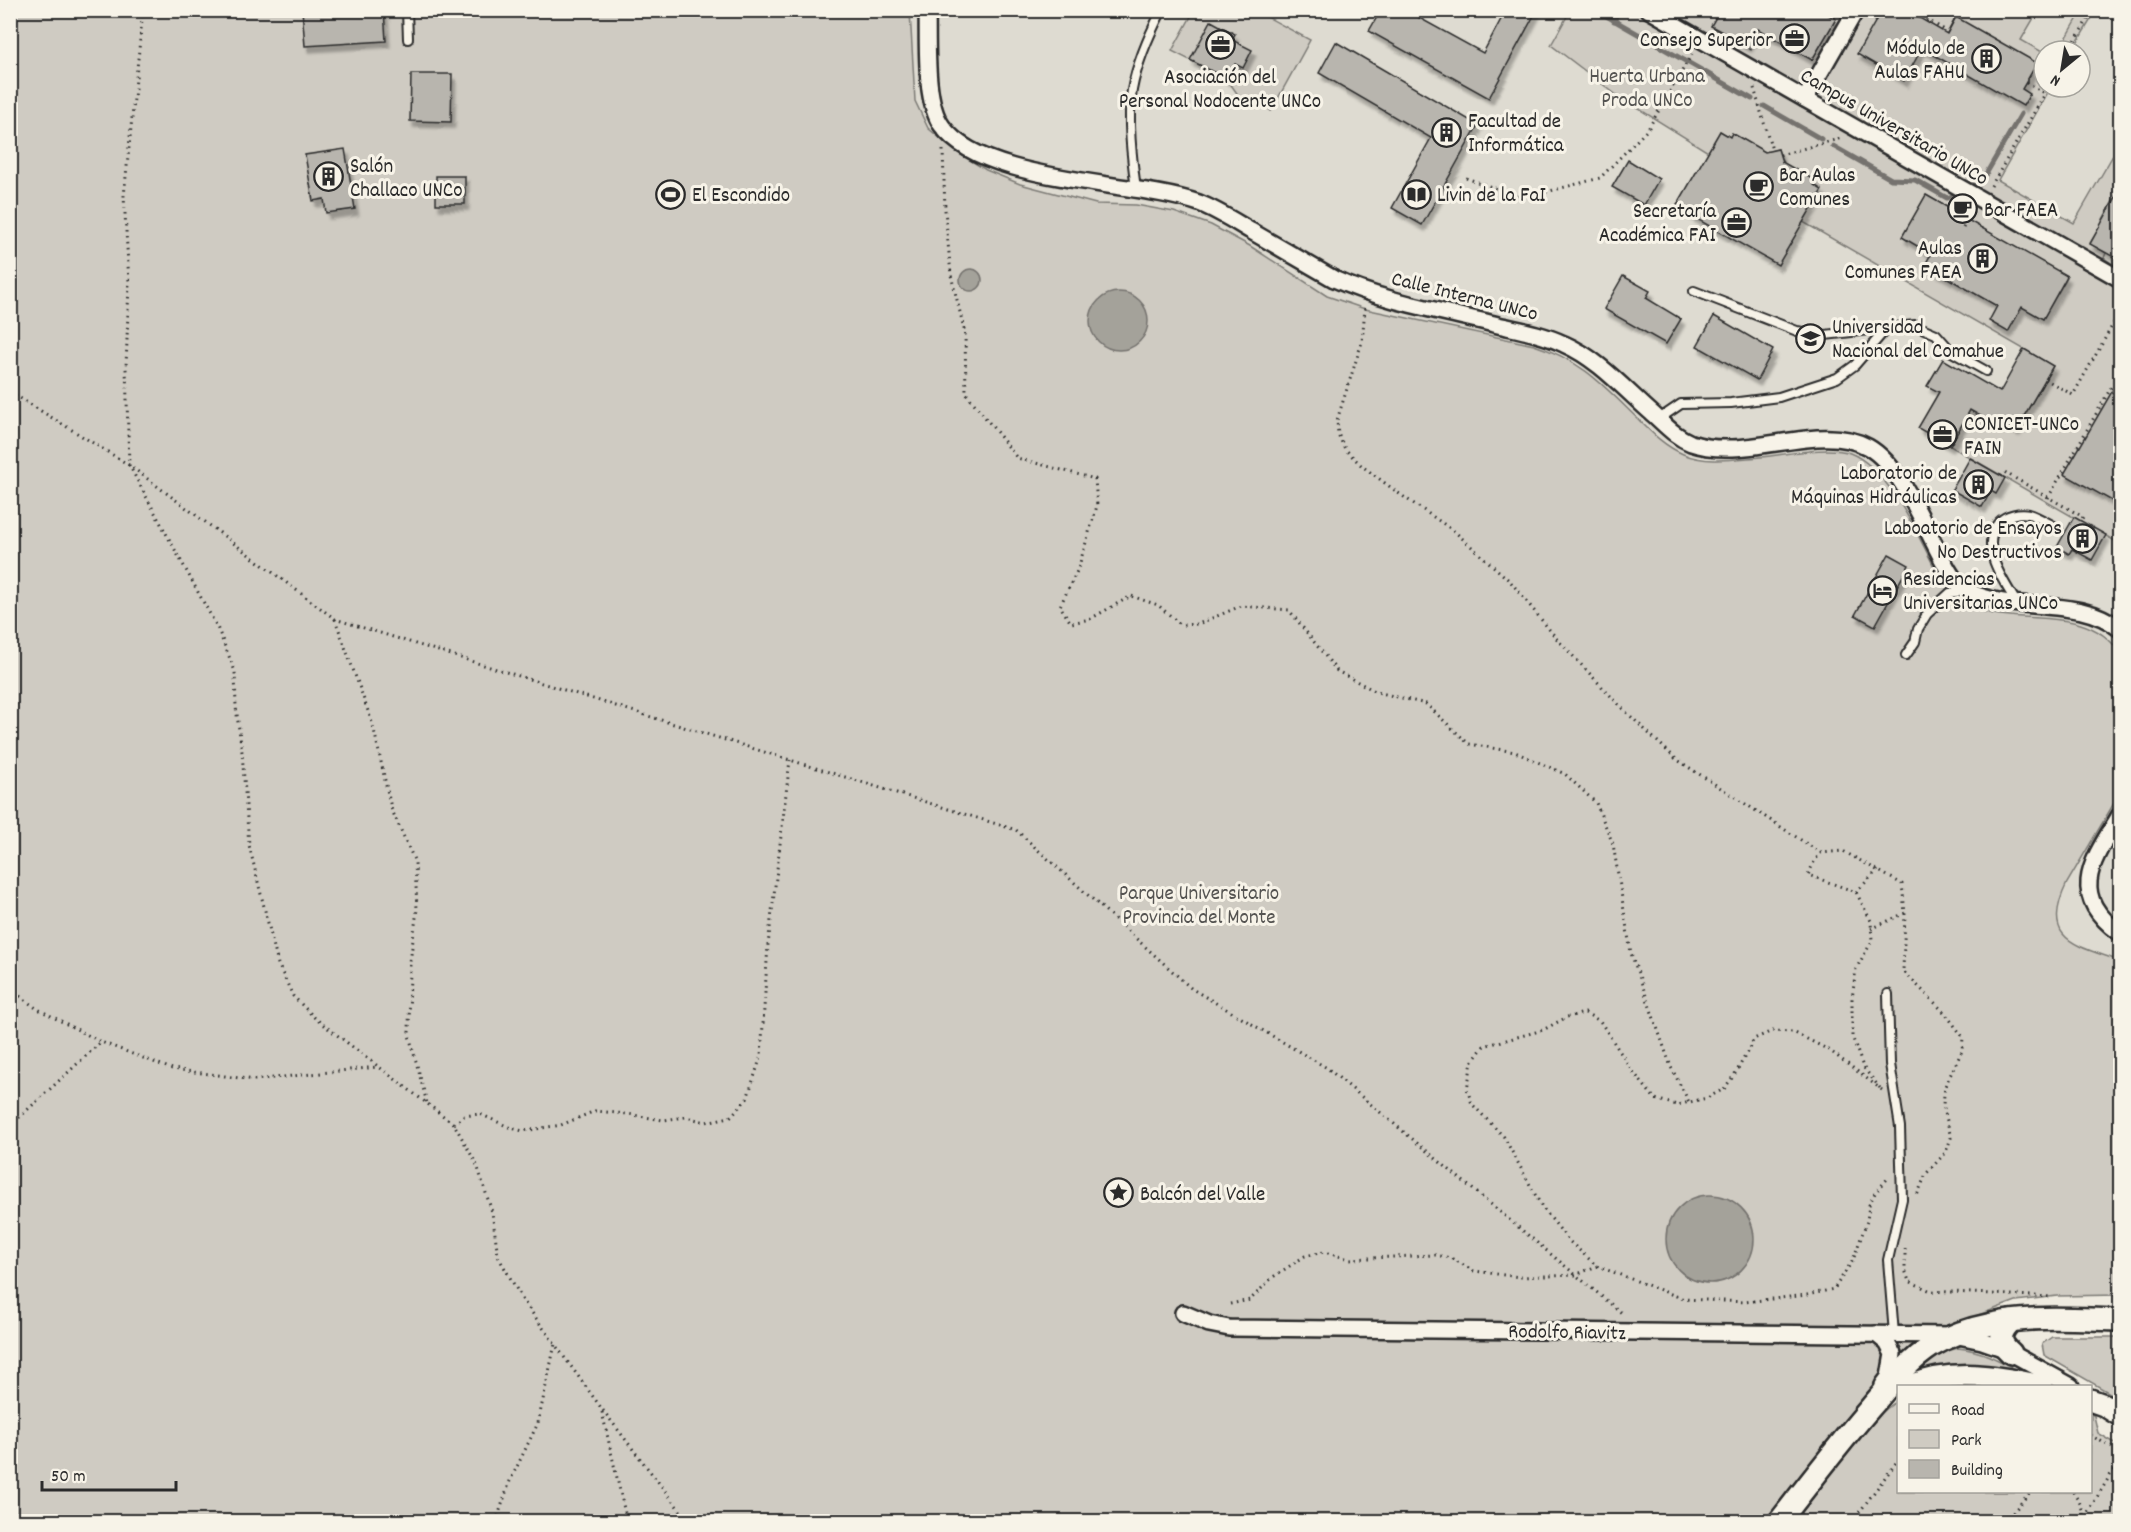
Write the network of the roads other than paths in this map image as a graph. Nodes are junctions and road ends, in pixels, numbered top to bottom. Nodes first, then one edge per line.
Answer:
1 (407, 10) edge
2 (927, 10) edge
3 (1162, 10) edge
4 (1649, 10) edge
5 (1856, 10) edge
6 (408, 39) dead end
7 (1805, 99) junction
8 (1136, 189) junction
9 (2121, 279) edge
10 (1694, 291) dead end
11 (1887, 328) junction
12 (1986, 371) dead end
13 (1659, 419) junction
14 (2058, 528) dead end
15 (1967, 591) junction
16 (2016, 602) junction
17 (2121, 629) edge
18 (1906, 655) dead end
19 (2121, 815) edge
20 (2121, 933) edge
21 (1888, 994) dead end
22 (1183, 1313) dead end
23 (2121, 1320) edge
24 (2011, 1321) junction
25 (1876, 1334) junction
26 (1894, 1334) junction
27 (1954, 1335) junction
28 (2011, 1353) junction
29 (1914, 1385) edge
30 (2036, 1385) edge
31 (2069, 1385) edge
32 (1897, 1393) edge
33 (1852, 1428) junction
34 (1779, 1521) edge

1 - 6 lane
2 - 8 street, Calle Interna UNCo
3 - 8 lane
4 - 7 street, Campus Universitario UNCo
5 - 7 street
7 - 9 street, Campus Universitario UNCo
8 - 13 street, Calle Interna UNCo
10 - 11 lane
11 - 12 lane
11 - 13 lane
13 - 15 street, Calle Interna UNCo
14 - 16 lane
15 - 16 street
15 - 18 lane
16 - 17 street
19 - 20 street
21 - 26 lane
22 - 25 street, Rodolfo Riavitz
23 - 24 main road, Rodolfo Riavitz
24 - 27 main road, Rodolfo Riavitz
24 - 28 main road
25 - 26 street, Rodolfo Riavitz
25 - 33 street
26 - 27 street, Rodolfo Riavitz
27 - 28 street, Rodolfo Riavitz
27 - 33 main road
28 - 31 street, Rodolfo Riavitz
29 - 30 main road
32 - 33 main road
33 - 34 main road

